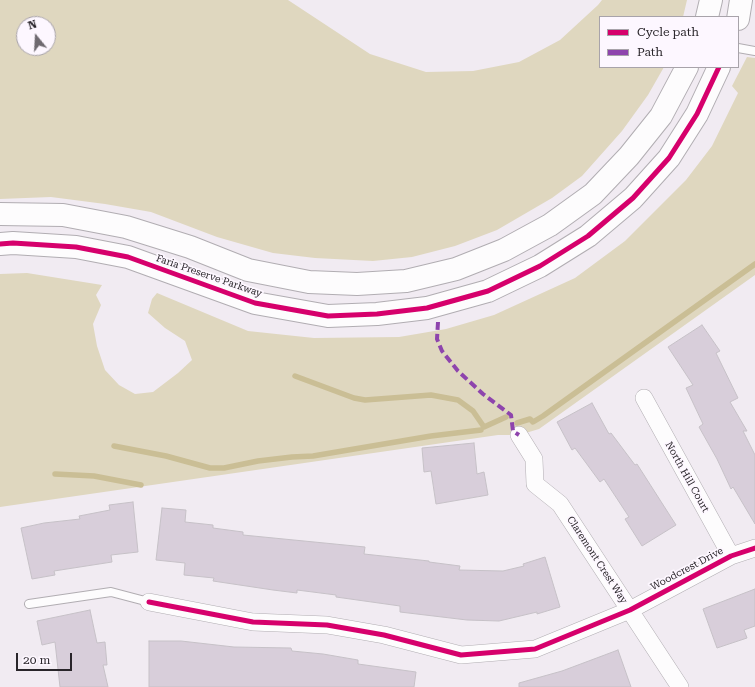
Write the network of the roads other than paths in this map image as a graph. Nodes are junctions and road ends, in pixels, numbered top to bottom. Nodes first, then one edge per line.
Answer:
1 (711, 0) edge
2 (741, 0) edge
3 (707, 16) edge
4 (738, 16) edge
5 (739, 48) edge
6 (755, 51) edge
7 (686, 68) edge
8 (720, 68) edge
9 (0, 214) edge
10 (0, 244) edge
11 (644, 398) dead end
12 (519, 435) dead end
13 (755, 548) edge
14 (731, 556) junction
15 (149, 602) joint
16 (29, 604) dead end
17 (630, 610) junction
18 (680, 687) edge

1 - 3 street
2 - 4 street
5 - 6 lane
7 - 9 street, Faria Preserve Parkway
8 - 10 street, Faria Preserve Parkway
11 - 14 street, North Hill Court
12 - 17 street, Claremont Crest Way
13 - 14 street, Woodcrest Drive
14 - 17 street, Woodcrest Drive
15 - 16 lane
15 - 17 street, Woodcrest Drive
17 - 18 street, Claremont Crest Way

